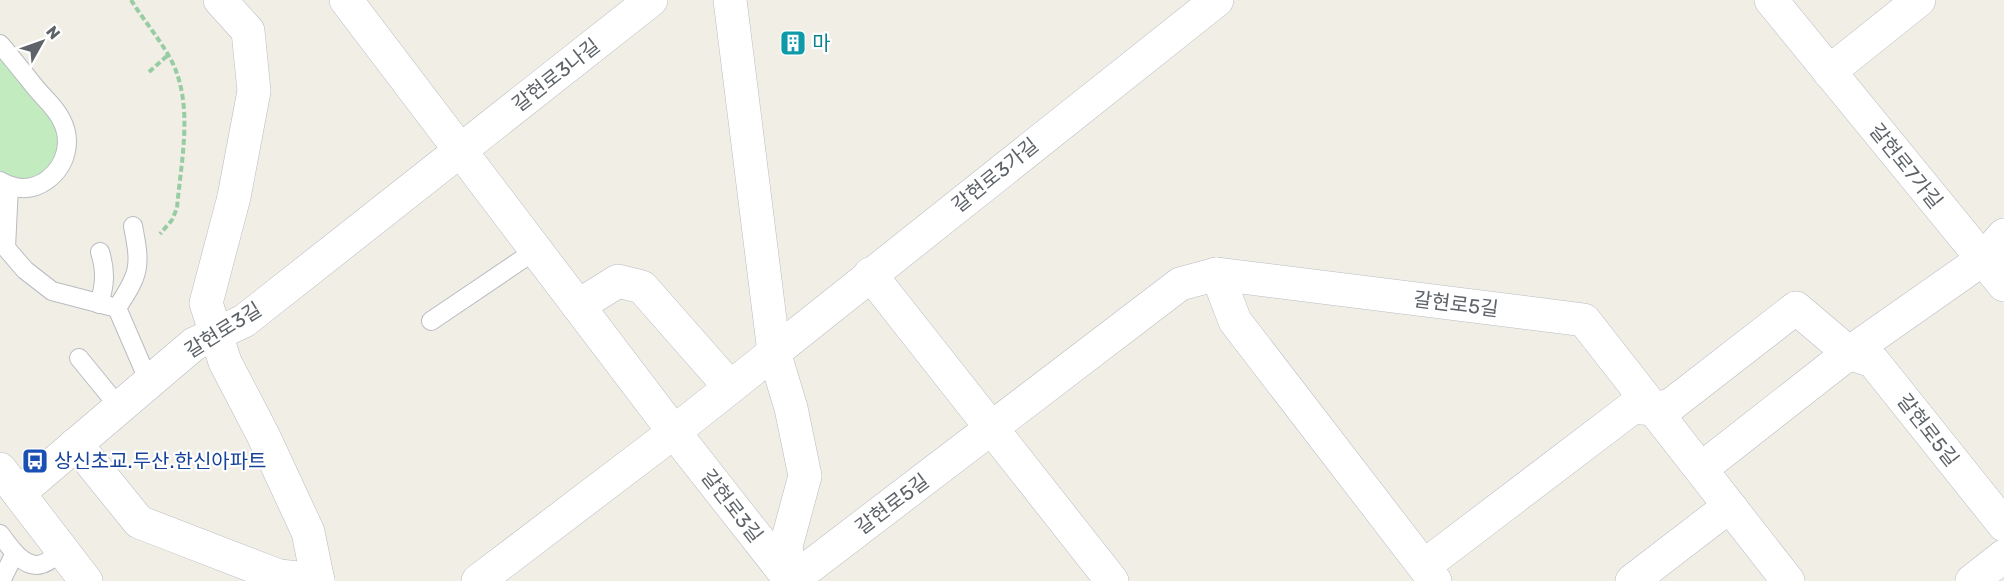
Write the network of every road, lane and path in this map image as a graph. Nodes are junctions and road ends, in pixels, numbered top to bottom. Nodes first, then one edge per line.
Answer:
1 (131, 0) edge
2 (220, 0) edge
3 (346, 0) edge
4 (651, 0) edge
5 (730, 0) edge
6 (1216, 0) edge
7 (1771, 0) edge
8 (1919, 0) edge
9 (0, 44) edge
10 (167, 56) junction
11 (148, 72) dead end
12 (1829, 72) junction
13 (460, 150) junction
14 (4, 183) edge
15 (133, 226) dead end
16 (2004, 235) edge
17 (536, 250) junction
18 (100, 252) dead end
19 (139, 257) junction
20 (1983, 260) junction
21 (870, 274) junction
22 (1216, 274) junction
23 (2004, 285) edge
24 (108, 306) junction
25 (578, 306) junction
26 (431, 321) dead end
27 (216, 334) junction
28 (774, 352) junction
29 (1849, 353) junction
30 (79, 358) dead end
31 (149, 382) junction
32 (730, 387) junction
33 (119, 407) junction
34 (1653, 409) junction
35 (993, 427) junction
36 (674, 432) junction
37 (76, 444) junction
38 (1701, 469) junction
39 (9, 481) edge
40 (1732, 509) junction
41 (2004, 525) edge
42 (0, 534) edge
43 (63, 551) junction
44 (15, 553) junction
45 (2004, 556) edge
46 (1429, 573) edge
47 (318, 580) edge
48 (1, 581) edge
49 (86, 581) edge
50 (478, 581) edge
51 (791, 581) edge
52 (1112, 581) edge
53 (1632, 581) edge
54 (1788, 581) edge
55 (1972, 581) edge

1 - 10 path
2 - 27 street
3 - 13 street, 갈현로3길
4 - 13 street, 갈현로3나길
5 - 28 street
6 - 21 street, 갈현로3가길
7 - 12 street, 갈현로7가길
8 - 12 street
9 - 14 lane
10 - 11 path
10 - 19 path
12 - 20 street, 갈현로7가길
13 - 17 street, 갈현로3길
13 - 27 street, 갈현로3길
14 - 24 lane
15 - 19 lane
16 - 20 street
17 - 25 street, 갈현로3길
17 - 26 lane
18 - 24 lane
19 - 24 lane
20 - 23 street, 갈현로7가길
20 - 29 street
21 - 28 street, 갈현로3가길
21 - 35 street
22 - 34 street, 갈현로5길
22 - 35 street, 갈현로5길
22 - 46 street
24 - 31 lane
25 - 32 street
25 - 36 street, 갈현로3길
27 - 31 street, 갈현로3길
27 - 47 street
28 - 32 street, 갈현로3가길
28 - 51 street
29 - 34 street, 갈현로5길
29 - 38 street
29 - 41 street, 갈현로5길
30 - 33 lane
31 - 33 street, 갈현로3길
32 - 36 street, 갈현로3가길
33 - 37 street, 갈현로3길
34 - 38 street, 갈현로5길
34 - 46 street
35 - 51 street, 갈현로5길
35 - 52 street
36 - 50 street
36 - 51 street, 갈현로3길
37 - 39 street, 갈현로3길
37 - 47 street
38 - 40 street, 갈현로5길
39 - 43 street
40 - 53 street
40 - 54 street, 갈현로5길
42 - 44 lane
43 - 44 lane
43 - 49 street
44 - 48 lane
45 - 55 street

